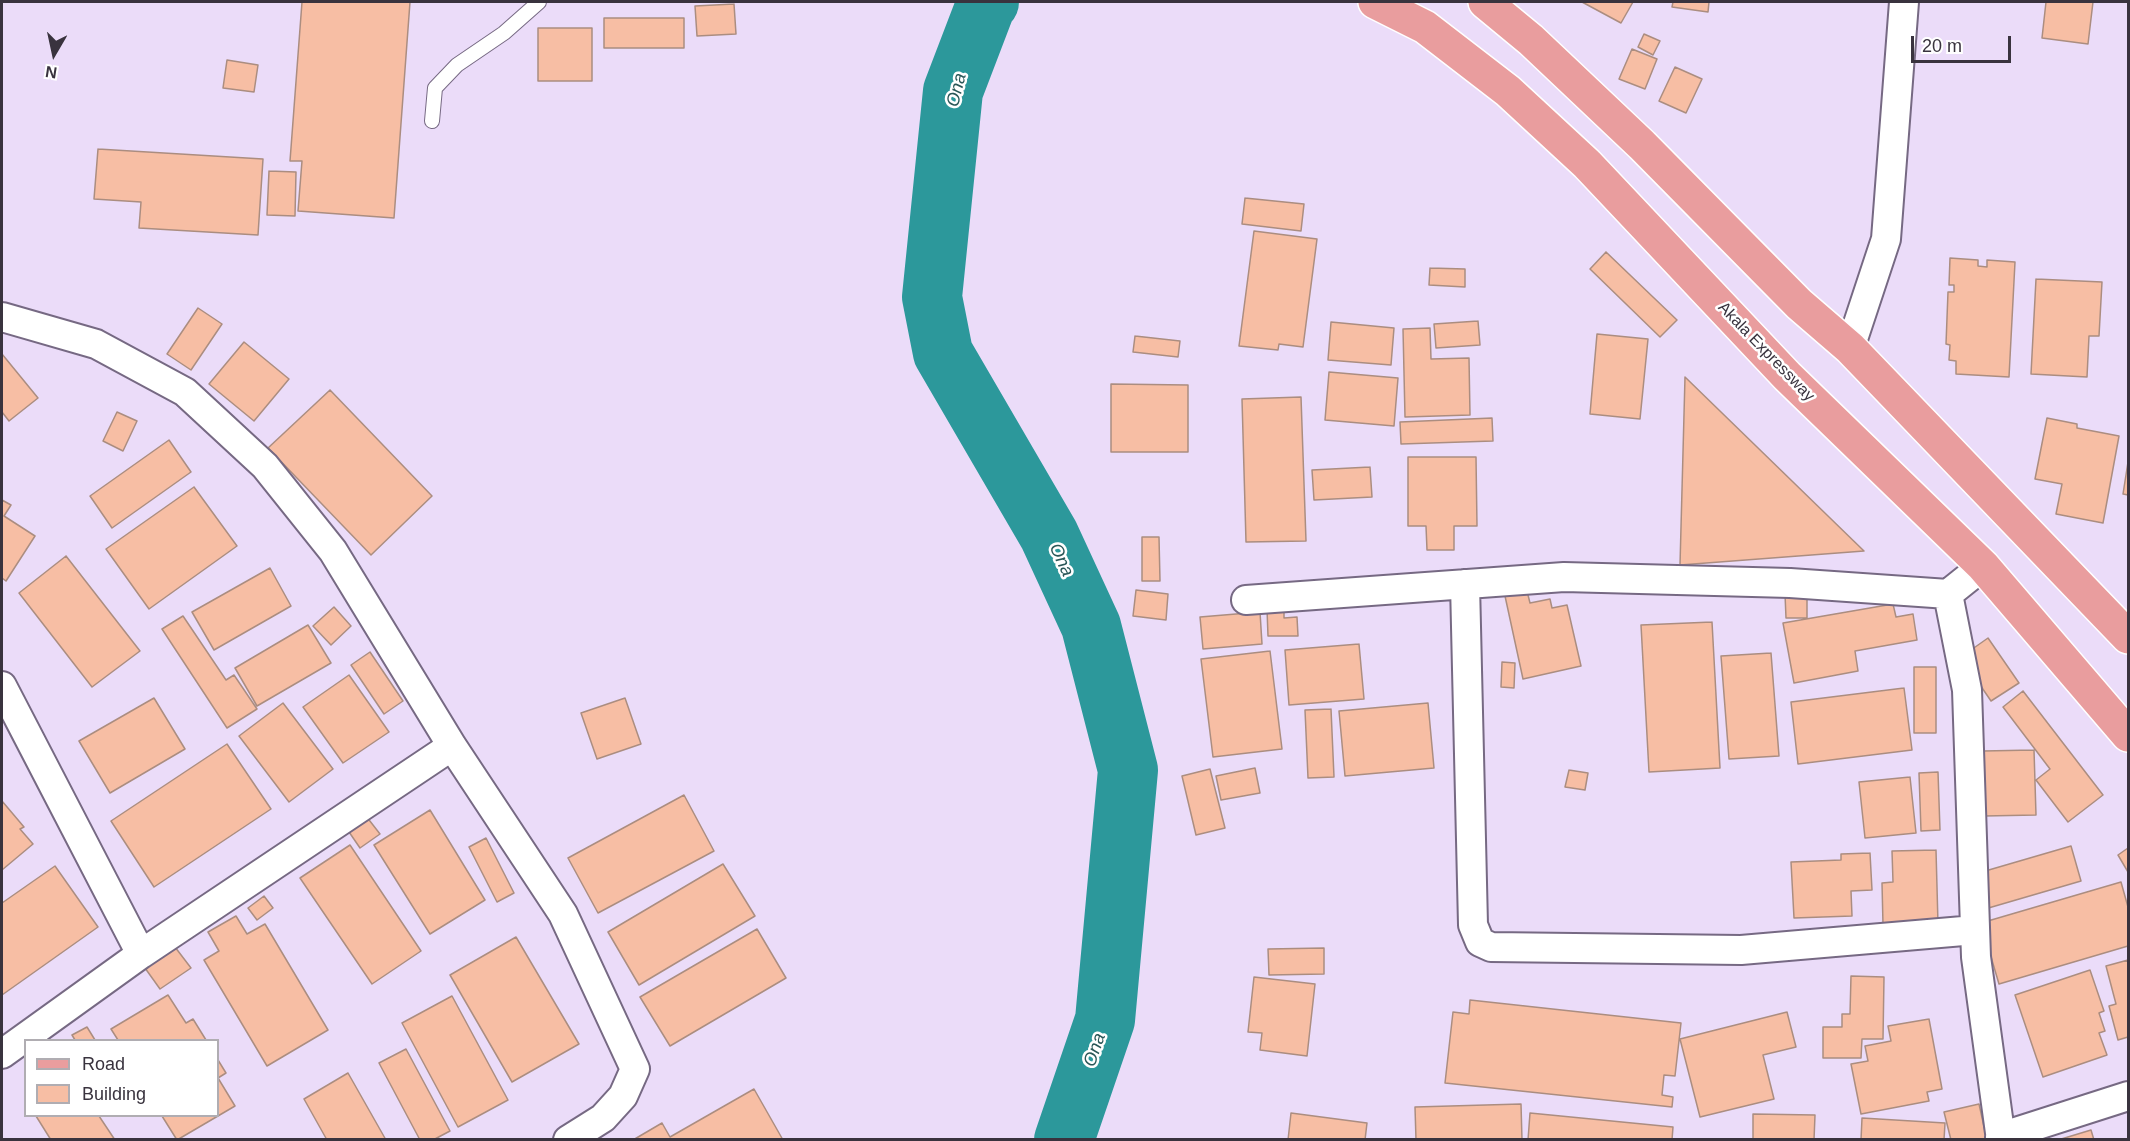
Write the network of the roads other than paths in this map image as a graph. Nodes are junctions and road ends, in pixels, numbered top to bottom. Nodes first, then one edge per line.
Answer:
1 (539, 2) edge
2 (1375, 2) edge
3 (1485, 2) edge
4 (1904, 2) edge
5 (432, 121) dead end
6 (2, 318) edge
7 (1850, 348) junction
8 (1983, 566) junction
9 (1465, 584) junction
10 (1948, 594) junction
11 (1246, 600) dead end
12 (2128, 637) edge
13 (2, 686) edge
14 (2128, 735) edge
15 (452, 746) junction
16 (1975, 930) junction
17 (141, 954) junction
18 (2, 1054) edge
19 (2128, 1096) edge
20 (2000, 1138) edge
21 (568, 1140) edge

1 - 5 lane
2 - 8 main road, Akala Expressway
3 - 7 main road
4 - 7 street
6 - 15 street
7 - 12 main road
8 - 10 street
8 - 14 main road, Akala Expressway
9 - 10 street
9 - 11 street
9 - 16 street
10 - 16 street
13 - 17 street
15 - 17 street
15 - 21 street
16 - 20 street
17 - 18 street
19 - 20 street

